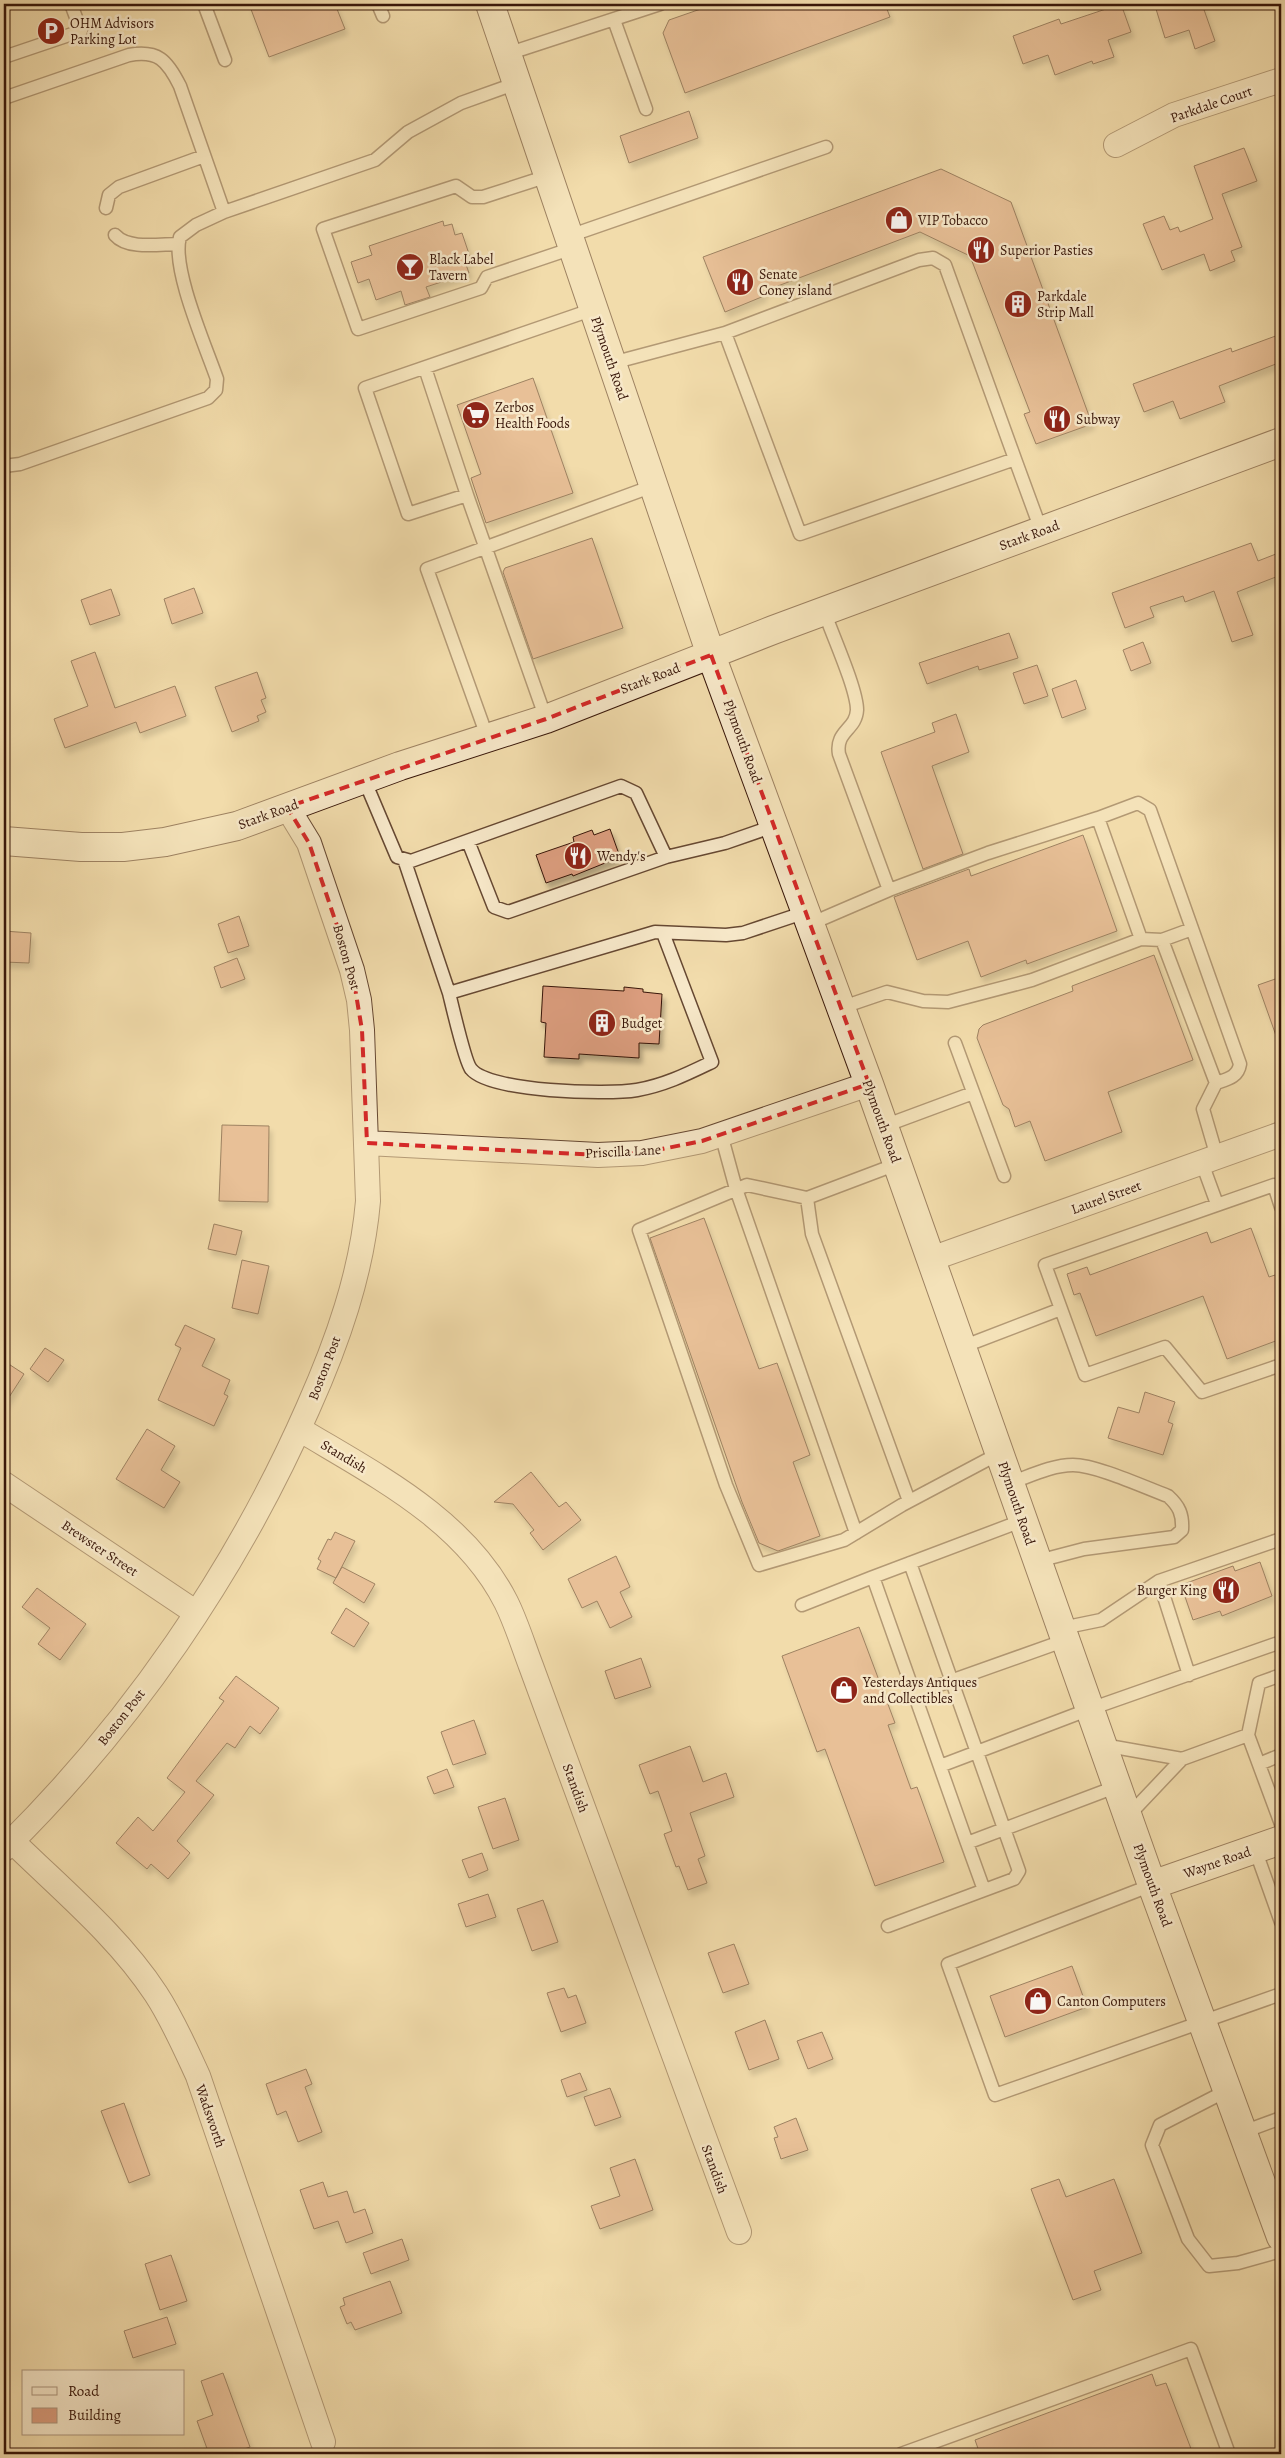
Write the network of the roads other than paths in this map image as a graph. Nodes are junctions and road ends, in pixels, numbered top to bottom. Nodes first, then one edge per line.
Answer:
1 (71, 4) edge
2 (204, 4) edge
3 (378, 4) edge
4 (490, 4) edge
5 (660, 4) edge
6 (382, 16) dead end
7 (614, 20) junction
8 (507, 54) junction
9 (4, 57) edge
10 (224, 60) dead end
11 (1281, 80) edge
12 (517, 84) junction
13 (4, 98) edge
14 (646, 109) dead end
15 (1116, 146) dead end
16 (826, 147) dead end
17 (204, 156) junction
18 (548, 176) junction
19 (106, 208) dead end
20 (224, 212) junction
21 (115, 236) dead end
22 (571, 242) junction
23 (178, 244) junction
24 (594, 309) junction
25 (725, 333) junction
26 (612, 363) junction
27 (425, 368) junction
28 (1281, 442) edge
29 (1015, 459) junction
30 (4, 466) edge
31 (653, 486) junction
32 (468, 495) junction
33 (1042, 530) junction
34 (486, 547) junction
35 (824, 611) junction
36 (711, 655) junction
37 (546, 718) junction
38 (488, 739) junction
39 (364, 779) junction
40 (287, 807) junction
41 (1098, 818) junction
42 (774, 826) junction
43 (4, 841) edge
44 (468, 841) junction
45 (666, 857) junction
46 (404, 859) junction
47 (889, 890) junction
48 (808, 918) junction
49 (1192, 929) junction
50 (663, 933) junction
51 (1141, 939) junction
52 (1162, 940) junction
53 (448, 992) junction
54 (840, 1008) junction
55 (955, 1043) dead end
56 (1216, 1083) junction
57 (869, 1084) junction
58 (973, 1093) junction
59 (884, 1126) junction
60 (720, 1134) junction
61 (1281, 1134) edge
62 (367, 1143) junction
63 (1209, 1160) junction
64 (897, 1164) junction
65 (1004, 1176) dead end
66 (736, 1189) junction
67 (807, 1198) junction
68 (1217, 1204) junction
69 (1281, 1207) edge
70 (931, 1259) junction
71 (1061, 1309) junction
72 (962, 1347) junction
73 (1281, 1365) edge
74 (299, 1429) junction
75 (1000, 1453) junction
76 (1010, 1483) junction
77 (4, 1484) edge
78 (909, 1502) junction
79 (1024, 1520) junction
80 (856, 1533) junction
81 (1281, 1539) edge
82 (1038, 1561) junction
83 (910, 1563) junction
84 (872, 1577) junction
85 (1158, 1581) junction
86 (802, 1605) dead end
87 (195, 1612) junction
88 (1064, 1634) junction
89 (1281, 1642) edge
90 (1188, 1675) junction
91 (1281, 1675) edge
92 (952, 1680) junction
93 (914, 1694) junction
94 (1090, 1709) junction
95 (1248, 1735) junction
96 (1103, 1745) junction
97 (978, 1752) junction
98 (1281, 1755) edge
99 (1182, 1759) junction
100 (1259, 1764) junction
101 (940, 1766) junction
102 (1118, 1786) junction
103 (1128, 1816) junction
104 (1281, 1824) edge
105 (1006, 1829) junction
106 (1281, 1840) edge
107 (967, 1843) junction
108 (8, 1845) edge
109 (1255, 1849) junction
110 (1152, 1885) junction
111 (984, 1890) junction
112 (1281, 1921) edge
113 (888, 1926) dead end
114 (1281, 1994) edge
115 (1203, 2022) junction
116 (1228, 2090) junction
117 (1281, 2118) edge
118 (1243, 2132) junction
119 (739, 2232) dead end
120 (1281, 2237) edge
121 (1281, 2251) edge
122 (323, 2442) dead end
123 (902, 2454) edge
124 (1229, 2454) edge

1 - 9 lane
2 - 10 lane
3 - 6 lane
4 - 8 main road, Plymouth Road
5 - 7 lane
7 - 8 lane
7 - 14 lane
8 - 12 main road, Plymouth Road
11 - 15 street, Parkdale Court
12 - 18 main road, Plymouth Road
12 - 20 lane
13 - 17 lane
16 - 22 lane
17 - 19 lane
17 - 20 lane
18 - 22 main road, Plymouth Road
18 - 22 lane
20 - 23 lane
21 - 23 lane
22 - 24 main road, Plymouth Road
23 - 30 lane
24 - 26 main road, Plymouth Road
24 - 27 lane
25 - 26 lane
25 - 29 lane
25 - 29 lane
26 - 31 main road, Plymouth Road
27 - 32 lane
27 - 32 lane
28 - 33 main road, Stark Road
29 - 33 lane
31 - 34 lane
31 - 36 main road, Plymouth Road
32 - 34 lane
33 - 35 main road, Stark Road
34 - 37 lane
34 - 38 lane
35 - 36 main road, Stark Road
35 - 47 lane
36 - 37 main road, Stark Road
36 - 42 main road, Plymouth Road
37 - 38 main road, Stark Road
38 - 39 main road, Stark Road
39 - 40 main road, Stark Road
39 - 46 lane
40 - 43 main road, Stark Road
40 - 62 street, Boston Post
41 - 47 lane
41 - 49 lane
41 - 51 lane
42 - 45 lane
42 - 48 main road, Plymouth Road
44 - 45 lane
44 - 45 lane
44 - 46 lane
46 - 53 lane
47 - 48 lane
48 - 50 lane
48 - 54 main road, Plymouth Road
49 - 52 lane
49 - 56 lane
50 - 53 lane
50 - 53 lane
51 - 52 lane
51 - 54 lane
52 - 56 lane
54 - 57 main road, Plymouth Road
55 - 58 lane
56 - 63 lane
57 - 59 main road, Plymouth Road
57 - 60 street, Priscilla Lane
58 - 59 lane
58 - 65 lane
59 - 64 main road, Plymouth Road
60 - 62 street, Priscilla Lane
60 - 66 lane
61 - 63 street, Laurel Street
62 - 74 street, Boston Post
63 - 68 lane
63 - 70 street, Laurel Street
64 - 67 lane
64 - 70 main road, Plymouth Road
66 - 67 lane
66 - 80 lane
66 - 80 lane
67 - 78 lane
68 - 69 lane
68 - 71 lane
70 - 72 main road, Plymouth Road
71 - 72 lane
71 - 73 lane
72 - 75 main road, Plymouth Road
74 - 87 street, Boston Post
74 - 119 street, Standish
75 - 76 main road, Plymouth Road
75 - 78 lane
76 - 79 main road, Plymouth Road
76 - 82 lane
77 - 87 street, Brewster Street
78 - 80 lane
79 - 82 main road, Plymouth Road
79 - 83 lane
81 - 85 lane
82 - 88 main road, Plymouth Road
83 - 84 lane
83 - 92 lane
84 - 86 lane
84 - 93 lane
85 - 88 lane
85 - 90 lane
87 - 108 street, Boston Post
88 - 92 lane
88 - 94 main road, Plymouth Road
89 - 90 lane
90 - 94 lane
91 - 95 lane
92 - 93 lane
92 - 97 lane
93 - 101 lane
94 - 96 main road, Plymouth Road
94 - 97 lane
95 - 99 lane
95 - 100 lane
96 - 99 lane
96 - 102 main road, Plymouth Road
97 - 101 lane
97 - 105 lane
98 - 100 lane
99 - 103 lane
100 - 104 lane
101 - 107 lane
102 - 103 main road, Plymouth Road
102 - 105 lane
103 - 110 main road, Plymouth Road
105 - 107 lane
105 - 111 lane
106 - 109 main road, Wayne Road
107 - 111 lane
108 - 122 street, Wadsworth
109 - 110 main road, Wayne Road
109 - 112 lane
110 - 115 main road, Plymouth Road
110 - 115 lane
111 - 113 lane
114 - 115 lane
115 - 116 main road, Plymouth Road
116 - 118 main road, Plymouth Road
116 - 121 lane
117 - 118 lane
118 - 120 main road, Plymouth Road
123 - 124 lane

